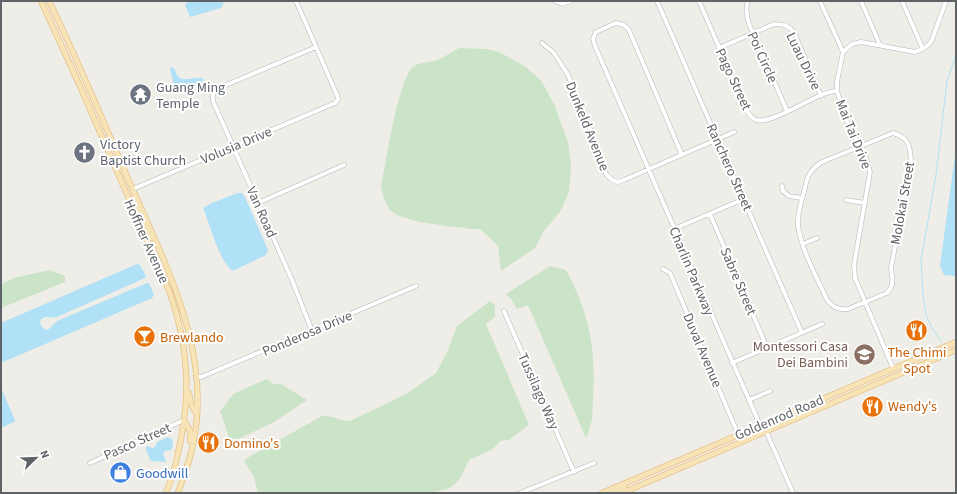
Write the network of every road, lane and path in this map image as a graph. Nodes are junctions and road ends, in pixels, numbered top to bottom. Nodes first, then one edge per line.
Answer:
1 (41, 1) edge
2 (49, 1) edge
3 (296, 1) edge
4 (555, 1) edge
5 (571, 1) edge
6 (657, 1) edge
7 (699, 1) edge
8 (748, 1) edge
9 (820, 1) edge
10 (861, 1) edge
11 (902, 1) edge
12 (945, 2) edge
13 (753, 33) junction
14 (542, 43) dead end
15 (880, 45) junction
16 (316, 47) junction
17 (719, 48) junction
18 (923, 49) junction
19 (843, 52) junction
20 (66, 55) junction
21 (84, 77) junction
22 (837, 91) junction
23 (821, 96) junction
24 (88, 105) junction
25 (787, 111) junction
26 (106, 127) junction
27 (734, 132) dead end
28 (718, 139) junction
29 (233, 146) junction
30 (859, 146) junction
31 (682, 155) junction
32 (110, 157) junction
33 (344, 165) dead end
34 (648, 169) junction
35 (782, 186) dead end
36 (133, 189) junction
37 (802, 198) junction
38 (744, 199) junction
39 (129, 200) junction
40 (846, 200) dead end
41 (258, 202) junction
42 (865, 203) junction
43 (710, 214) junction
44 (674, 229) junction
45 (817, 238) dead end
46 (155, 240) junction
47 (803, 244) junction
48 (663, 269) dead end
49 (416, 286) dead end
50 (864, 302) junction
51 (504, 310) dead end
52 (822, 324) dead end
53 (312, 331) junction
54 (802, 333) junction
55 (956, 342) edge
56 (767, 348) junction
57 (956, 350) edge
58 (926, 354) junction
59 (187, 363) junction
60 (732, 363) junction
61 (893, 368) junction
62 (895, 376) junction
63 (196, 378) junction
64 (770, 391) dead end
65 (859, 391) junction
66 (749, 400) junction
67 (197, 414) junction
68 (184, 420) junction
69 (760, 425) junction
70 (766, 431) junction
71 (738, 434) junction
72 (90, 462) dead end
73 (594, 463) dead end
74 (186, 469) junction
75 (574, 472) junction
76 (642, 476) junction
77 (626, 483) junction
78 (634, 491) edge
79 (625, 492) edge
80 (166, 493) edge
81 (178, 493) edge
82 (520, 493) edge
83 (602, 493) edge
84 (614, 493) edge
85 (793, 493) edge

1 - 20 main road, Hoffner Avenue
2 - 21 main road, Hoffner Avenue
3 - 16 street
4 - 5 street
6 - 28 street, Ranchero Street
7 - 17 street, Pago Street
8 - 13 street, Poi Circle
9 - 19 street
10 - 15 street
11 - 18 street
12 - 18 street
13 - 17 street, Luau Drive
13 - 23 street, Luau Drive
13 - 25 street, Poi Circle
14 - 34 street, Dunkeld Avenue
15 - 18 street
15 - 19 street
16 - 29 street, Van Road
16 - 29 street, Volusia Drive
17 - 25 street, Pago Street
19 - 22 street, Mai Tai Drive
20 - 21 main road
20 - 24 main road, Hoffner Avenue
21 - 26 main road, Hoffner Avenue
22 - 23 street, Pago Street
22 - 30 street, Mai Tai Drive
23 - 25 street, Pago Street
24 - 26 main road
24 - 32 main road, Hoffner Avenue
26 - 36 main road, Hoffner Avenue
27 - 28 street, Dunkeld Avenue
28 - 31 street, Dunkeld Avenue
28 - 38 street, Ranchero Street
29 - 36 street, Volusia Drive
29 - 41 street, Van Road
30 - 37 street
30 - 42 street, Mai Tai Drive
30 - 50 street, Molokai Street
31 - 34 street, Dunkeld Avenue
31 - 34 street, Charlin Parkway
32 - 36 main road
32 - 39 main road, Hoffner Avenue
33 - 41 street
34 - 44 street, Charlin Parkway
35 - 37 street
36 - 46 main road, Hoffner Avenue
37 - 47 street
38 - 43 street
38 - 54 street, Ranchero Street
39 - 46 main road
39 - 59 main road, Hoffner Avenue
40 - 42 street
41 - 53 street, Van Road
42 - 50 street, Mai Tai Drive
43 - 44 street
43 - 56 street, Sabre Street
44 - 60 street, Charlin Parkway
45 - 47 street
46 - 63 main road, Hoffner Avenue
47 - 50 street
48 - 71 street, Duval Avenue
49 - 53 street, Ponderosa Drive
50 - 61 street, Mai Tai Drive
51 - 75 street, Tussilago Way
52 - 54 street
53 - 63 street, Ponderosa Drive
54 - 56 street
55 - 58 main road, Goldenrod Road
56 - 60 street
57 - 62 main road, Goldenrod Road
58 - 61 main road, Goldenrod Road
58 - 62 main road
59 - 67 main road
59 - 68 main road, Hoffner Avenue
60 - 66 street, Charlin Parkway
61 - 65 main road
61 - 69 main road, Goldenrod Road
62 - 65 main road, Goldenrod Road
63 - 67 main road, Hoffner Avenue
64 - 66 street
65 - 70 main road, Goldenrod Road
66 - 69 street, Charlin Parkway
67 - 74 main road, Hoffner Avenue
68 - 72 street, Pasco Street
68 - 74 main road
68 - 80 main road, Hoffner Avenue
69 - 70 street, Charlin Parkway
69 - 71 main road, Goldenrod Road
70 - 78 main road, Goldenrod Road
70 - 85 street, Charlin Parkway
71 - 76 main road, Goldenrod Road
73 - 75 street
74 - 81 main road, Hoffner Avenue
75 - 82 street
76 - 77 main road, Goldenrod Road
76 - 79 main road
77 - 83 main road, Goldenrod Road
77 - 84 main road
78 - 79 main road, Goldenrod Road

